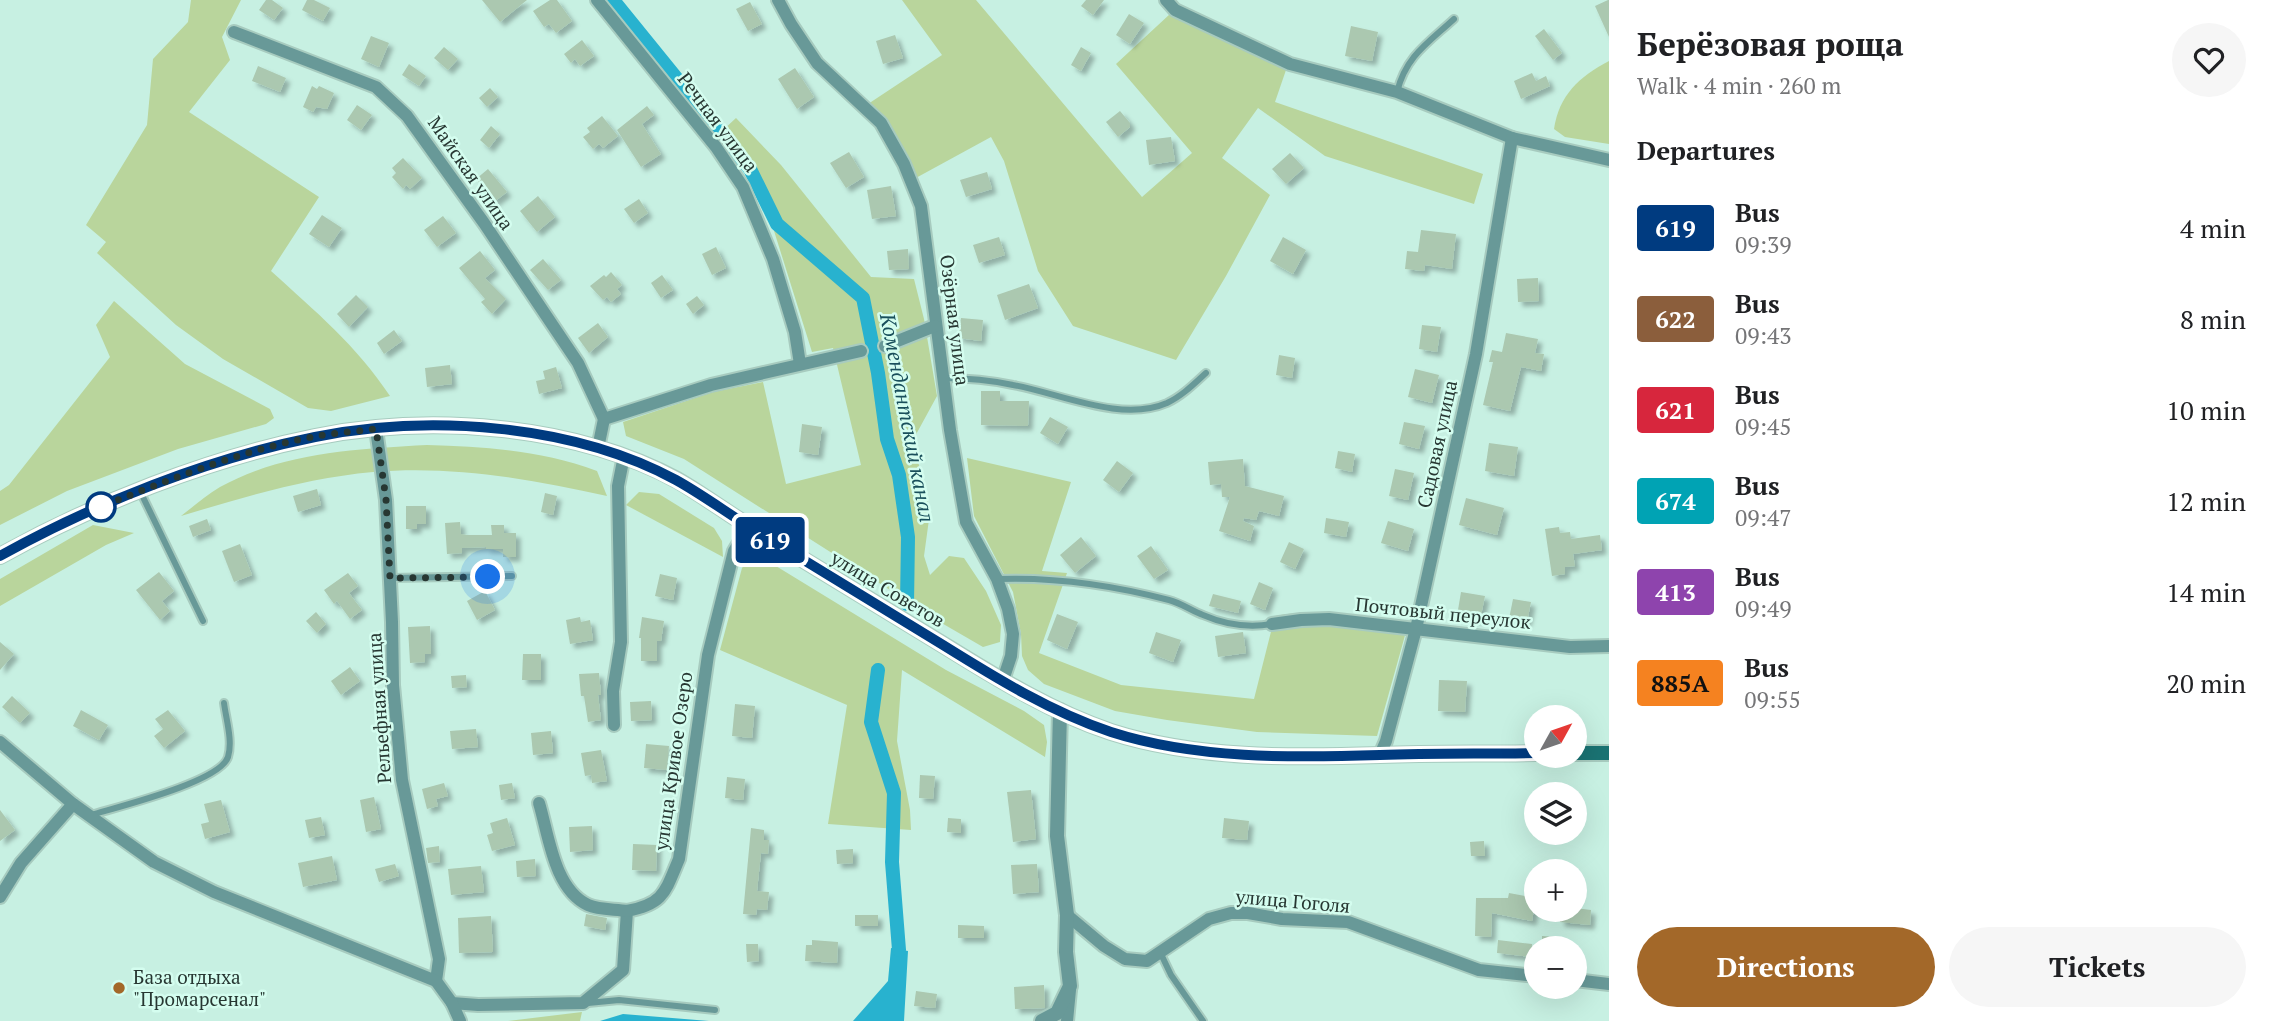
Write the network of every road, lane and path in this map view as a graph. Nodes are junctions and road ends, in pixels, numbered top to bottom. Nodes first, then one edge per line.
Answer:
1 (597, 0) edge
2 (778, 0) edge
3 (1166, 0) edge
4 (1454, 19) dead end
5 (234, 32) dead end
6 (1397, 92) junction
7 (1512, 138) junction
8 (1609, 160) edge
9 (935, 326) junction
10 (885, 346) dead end
11 (861, 351) dead end
12 (800, 364) junction
13 (1206, 373) dead end
14 (943, 378) junction
15 (604, 419) junction
16 (376, 429) junction
17 (598, 448) junction
18 (624, 456) junction
19 (140, 491) junction
20 (748, 526) junction
21 (0, 556) edge
22 (512, 576) dead end
23 (390, 578) junction
24 (997, 579) junction
25 (203, 621) dead end
26 (1272, 624) joint
27 (1416, 629) junction
28 (1609, 646) edge
29 (1003, 680) junction
30 (224, 703) dead end
31 (1060, 712) junction
32 (614, 725) dead end
33 (0, 742) edge
34 (1524, 753) edge
35 (1587, 753) edge
36 (1609, 753) edge
37 (1380, 755) junction
38 (539, 803) dead end
39 (74, 804) junction
40 (91, 815) junction
41 (0, 898) edge
42 (627, 911) junction
43 (1067, 915) junction
44 (1160, 952) junction
45 (1524, 975) edge
46 (436, 981) junction
47 (1587, 981) edge
48 (1609, 984) edge
49 (1070, 986) junction
50 (452, 1003) junction
51 (583, 1003) junction
52 (715, 1010) dead end
53 (460, 1021) edge
54 (1042, 1021) edge
55 (1068, 1021) edge
56 (1203, 1021) edge

1 - 12 street, Речная улица
2 - 9 street, Озёрная улица
3 - 6 street
4 - 6 lane
5 - 15 street, Майская улица
6 - 7 street
7 - 8 street
7 - 27 street, Садовая улица
9 - 10 street
9 - 14 street, Озёрная улица
11 - 12 street
12 - 15 street
13 - 14 lane
14 - 24 street, Озёрная улица
15 - 17 street
16 - 17 main road, улица Советов
16 - 19 main road, улица Советов
16 - 23 street, Рельефная улица
17 - 18 main road, улица Советов
18 - 20 main road, улица Советов
18 - 32 street
19 - 21 main road, улица Советов
19 - 25 lane
20 - 29 main road, улица Советов
20 - 42 street, улица Кривое Озеро
22 - 23 lane
23 - 46 street, Рельефная улица
24 - 26 lane
24 - 29 street, Озёрная улица
26 - 27 street, Почтовый переулок
27 - 28 street, Почтовый переулок
27 - 37 street, Садовая улица
29 - 31 main road, улица Советов
30 - 40 lane
31 - 37 main road, улица Советов
31 - 43 street
33 - 39 street
34 - 37 main road, улица Советов
35 - 36 main road
38 - 42 street
39 - 40 street
39 - 41 street
40 - 46 street
42 - 51 street
43 - 44 street, улица Гоголя
43 - 49 street
44 - 45 street, улица Гоголя
44 - 56 lane
46 - 50 street
47 - 48 street
49 - 54 street
49 - 55 street
50 - 51 street
50 - 53 street
51 - 52 lane

